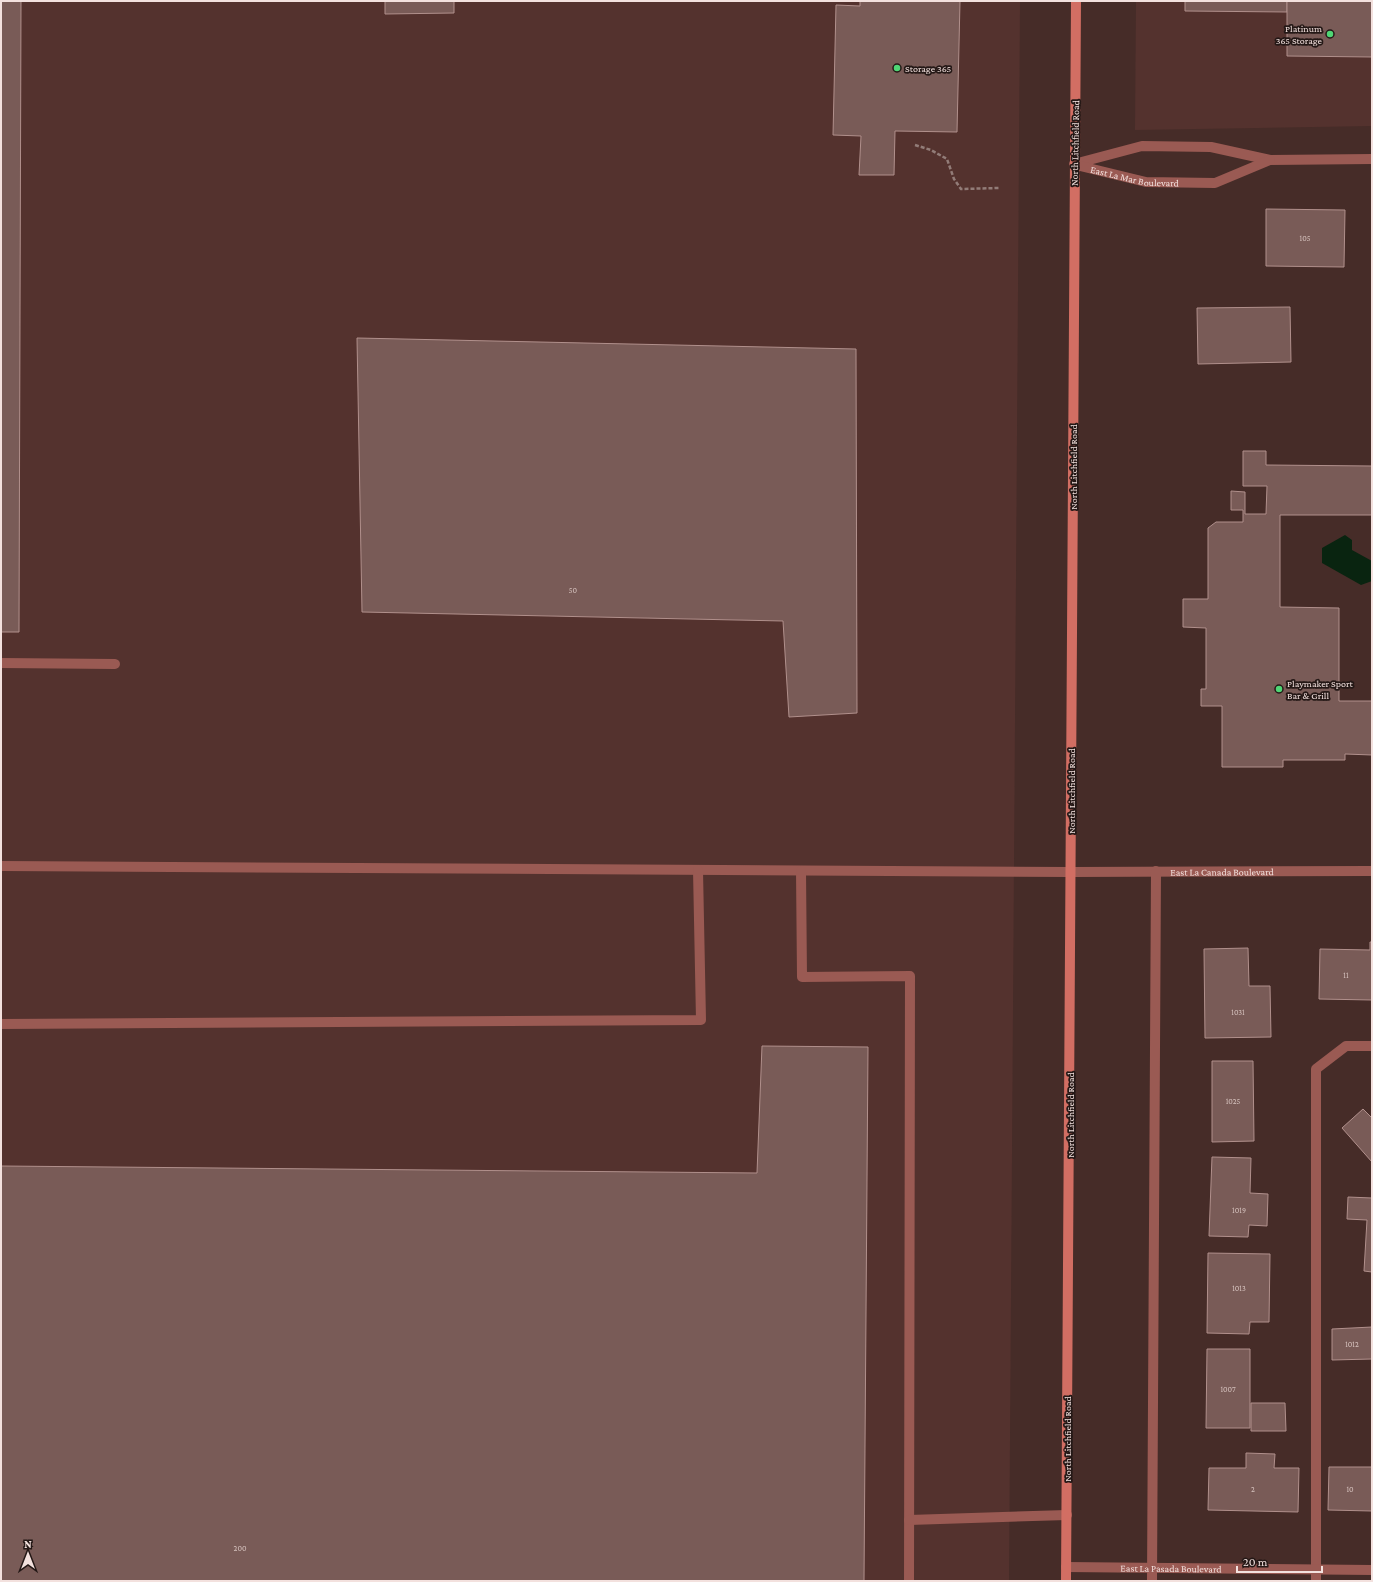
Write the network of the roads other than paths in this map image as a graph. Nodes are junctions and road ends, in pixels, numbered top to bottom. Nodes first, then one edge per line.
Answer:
1 (1076, 1) edge
2 (1372, 159) edge
3 (1270, 160) junction
4 (1074, 164) junction
5 (1, 663) edge
6 (115, 664) dead end
7 (1, 866) edge
8 (698, 870) junction
9 (801, 871) junction
10 (1156, 871) junction
11 (1372, 871) edge
12 (1071, 872) junction
13 (1, 1024) edge
14 (1372, 1046) edge
15 (1067, 1515) junction
16 (909, 1520) junction
17 (1066, 1567) junction
18 (1152, 1569) junction
19 (1316, 1570) junction
20 (1372, 1570) edge
21 (909, 1581) edge
22 (1066, 1581) edge
23 (1152, 1581) edge
24 (1316, 1581) edge

1 - 4 main road, North Litchfield Road
2 - 3 street, East La Mar Boulevard
3 - 4 street, East La Mar Boulevard
3 - 4 street, East La Mar Boulevard
4 - 12 main road, North Litchfield Road
5 - 6 street
7 - 8 street, East La Canada Boulevard
8 - 9 street, East La Canada Boulevard
8 - 13 street
9 - 12 street, East La Canada Boulevard
9 - 16 street
10 - 11 street, East La Canada Boulevard
10 - 12 street, East La Canada Boulevard
10 - 18 street
12 - 15 main road, North Litchfield Road
14 - 19 street
15 - 16 street
15 - 17 main road, North Litchfield Road
16 - 21 street
17 - 18 street, East La Pasada Boulevard
17 - 22 main road, North Litchfield Road
18 - 19 street, East La Pasada Boulevard
18 - 23 street
19 - 20 street, East La Pasada Boulevard
19 - 24 street

